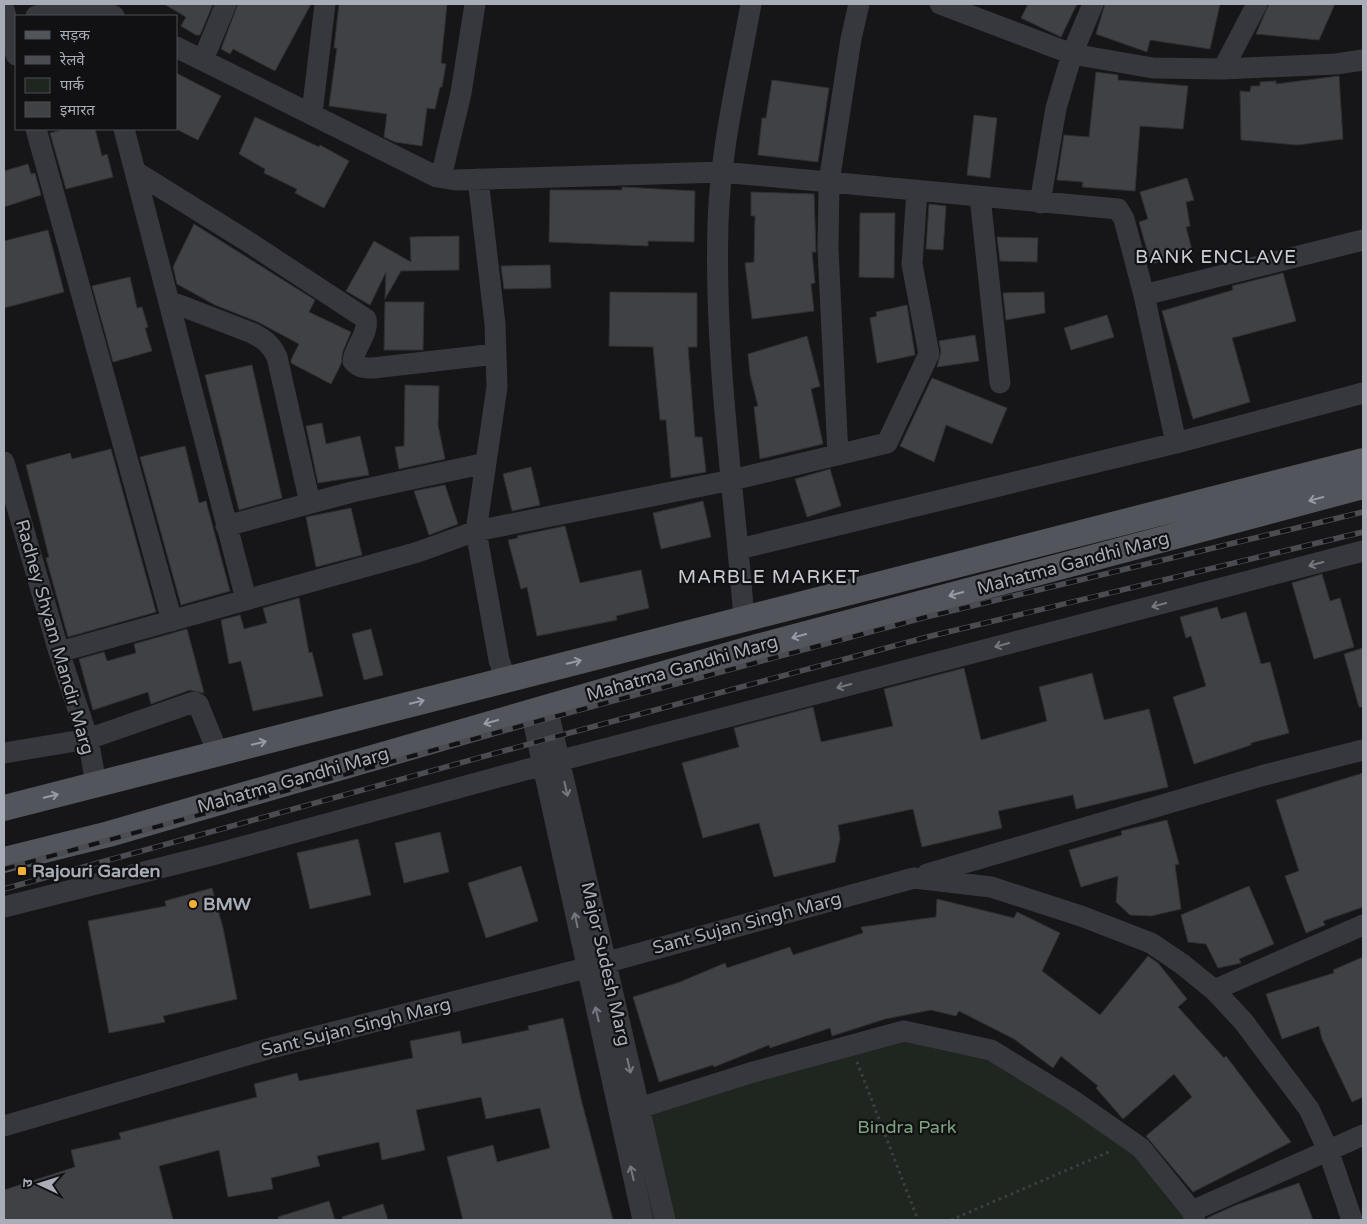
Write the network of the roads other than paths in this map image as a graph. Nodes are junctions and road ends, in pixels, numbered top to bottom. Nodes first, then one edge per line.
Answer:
1 (89, 4) edge
2 (226, 4) edge
3 (325, 4) edge
4 (475, 4) edge
5 (751, 4) edge
6 (859, 4) edge
7 (940, 4) edge
8 (1093, 4) edge
9 (1256, 4) edge
10 (40, 15) edge
11 (112, 15) edge
12 (8, 19) edge
13 (178, 48) edge
14 (15, 50) edge
15 (1072, 54) junction
16 (203, 60) junction
17 (1363, 60) edge
18 (1223, 69) junction
19 (312, 113) junction
20 (36, 130) edge
21 (124, 130) edge
22 (136, 172) junction
23 (721, 172) junction
24 (441, 177) junction
25 (478, 179) junction
26 (829, 182) junction
27 (917, 191) junction
28 (980, 197) junction
29 (1040, 203) junction
30 (1363, 240) edge
31 (1144, 295) junction
32 (168, 301) junction
33 (496, 354) junction
34 (1000, 383) dead end
35 (1363, 393) edge
36 (1176, 443) junction
37 (838, 455) junction
38 (1363, 461) edge
39 (4, 462) edge
40 (486, 463) junction
41 (732, 480) junction
42 (1363, 486) edge
43 (4, 489) edge
44 (310, 504) junction
45 (226, 526) junction
46 (476, 531) junction
47 (739, 549) junction
48 (1363, 551) edge
49 (246, 599) junction
50 (744, 619) junction
51 (172, 621) junction
52 (59, 652) junction
53 (506, 680) junction
54 (539, 709) junction
55 (81, 740) junction
56 (1363, 750) edge
57 (4, 753) edge
58 (218, 753) junction
59 (551, 763) junction
60 (91, 786) junction
61 (4, 808) edge
62 (4, 860) edge
63 (914, 878) junction
64 (4, 907) edge
65 (1363, 925) edge
66 (595, 964) junction
67 (1214, 990) junction
68 (639, 1108) junction
69 (4, 1126) edge
70 (1363, 1135) edge
71 (1328, 1150) junction
72 (1193, 1216) edge
73 (643, 1220) edge
74 (666, 1220) edge
75 (1352, 1220) edge

1 - 10 street
1 - 11 street
2 - 16 street
3 - 19 street
4 - 24 street
5 - 23 street
6 - 26 street
7 - 15 street
8 - 15 street
9 - 18 street
12 - 14 street
13 - 16 street
15 - 18 street
15 - 29 street
16 - 19 street
17 - 18 street
19 - 24 street
20 - 51 street
21 - 22 street
22 - 32 street
22 - 33 street
23 - 25 street
23 - 26 street
23 - 41 street
24 - 25 street
25 - 33 street
26 - 27 street
26 - 37 street
27 - 28 street
27 - 37 street
28 - 29 street
28 - 34 street
29 - 31 street
30 - 31 street
31 - 36 street
32 - 44 street
32 - 45 street
33 - 40 street
35 - 36 street
36 - 47 street
37 - 41 street
38 - 50 main road, Mahatma Gandhi Marg
39 - 52 street, Radhey Shyam Mandir Marg
40 - 44 street
40 - 46 street
41 - 46 street
41 - 47 street
42 -> 54 main road, Mahatma Gandhi Marg
43 - 55 street, Radhey Shyam Mandir Marg
44 - 45 street
45 - 49 street
46 - 49 street
46 - 53 street
47 - 50 street
48 -> 59 street
49 - 51 street
53 -> 50 main road, Mahatma Gandhi Marg
51 - 52 street
52 - 55 street, Radhey Shyam Mandir Marg
58 -> 53 main road, Mahatma Gandhi Marg
54 - 59 street, Major Sudesh Marg
54 -> 62 main road, Mahatma Gandhi Marg
55 - 57 street
55 - 58 street
55 - 60 street, Radhey Shyam Mandir Marg
56 - 63 street
58 - 60 main road, Mahatma Gandhi Marg
59 - 64 street
59 - 66 street, Major Sudesh Marg
61 -> 60 main road, Mahatma Gandhi Marg
63 - 66 street, Sant Sujan Singh Marg
63 - 67 street, Sant Sujan Singh Marg
65 - 67 street
66 -> 68 street, Major Sudesh Marg
66 - 69 street, Sant Sujan Singh Marg
73 -> 66 street, Major Sudesh Marg
67 - 71 street, Sant Sujan Singh Marg
68 - 72 street
68 - 74 street, Major Sudesh Marg
70 - 71 street
71 - 72 street
71 - 75 street, Sant Sujan Singh Marg

